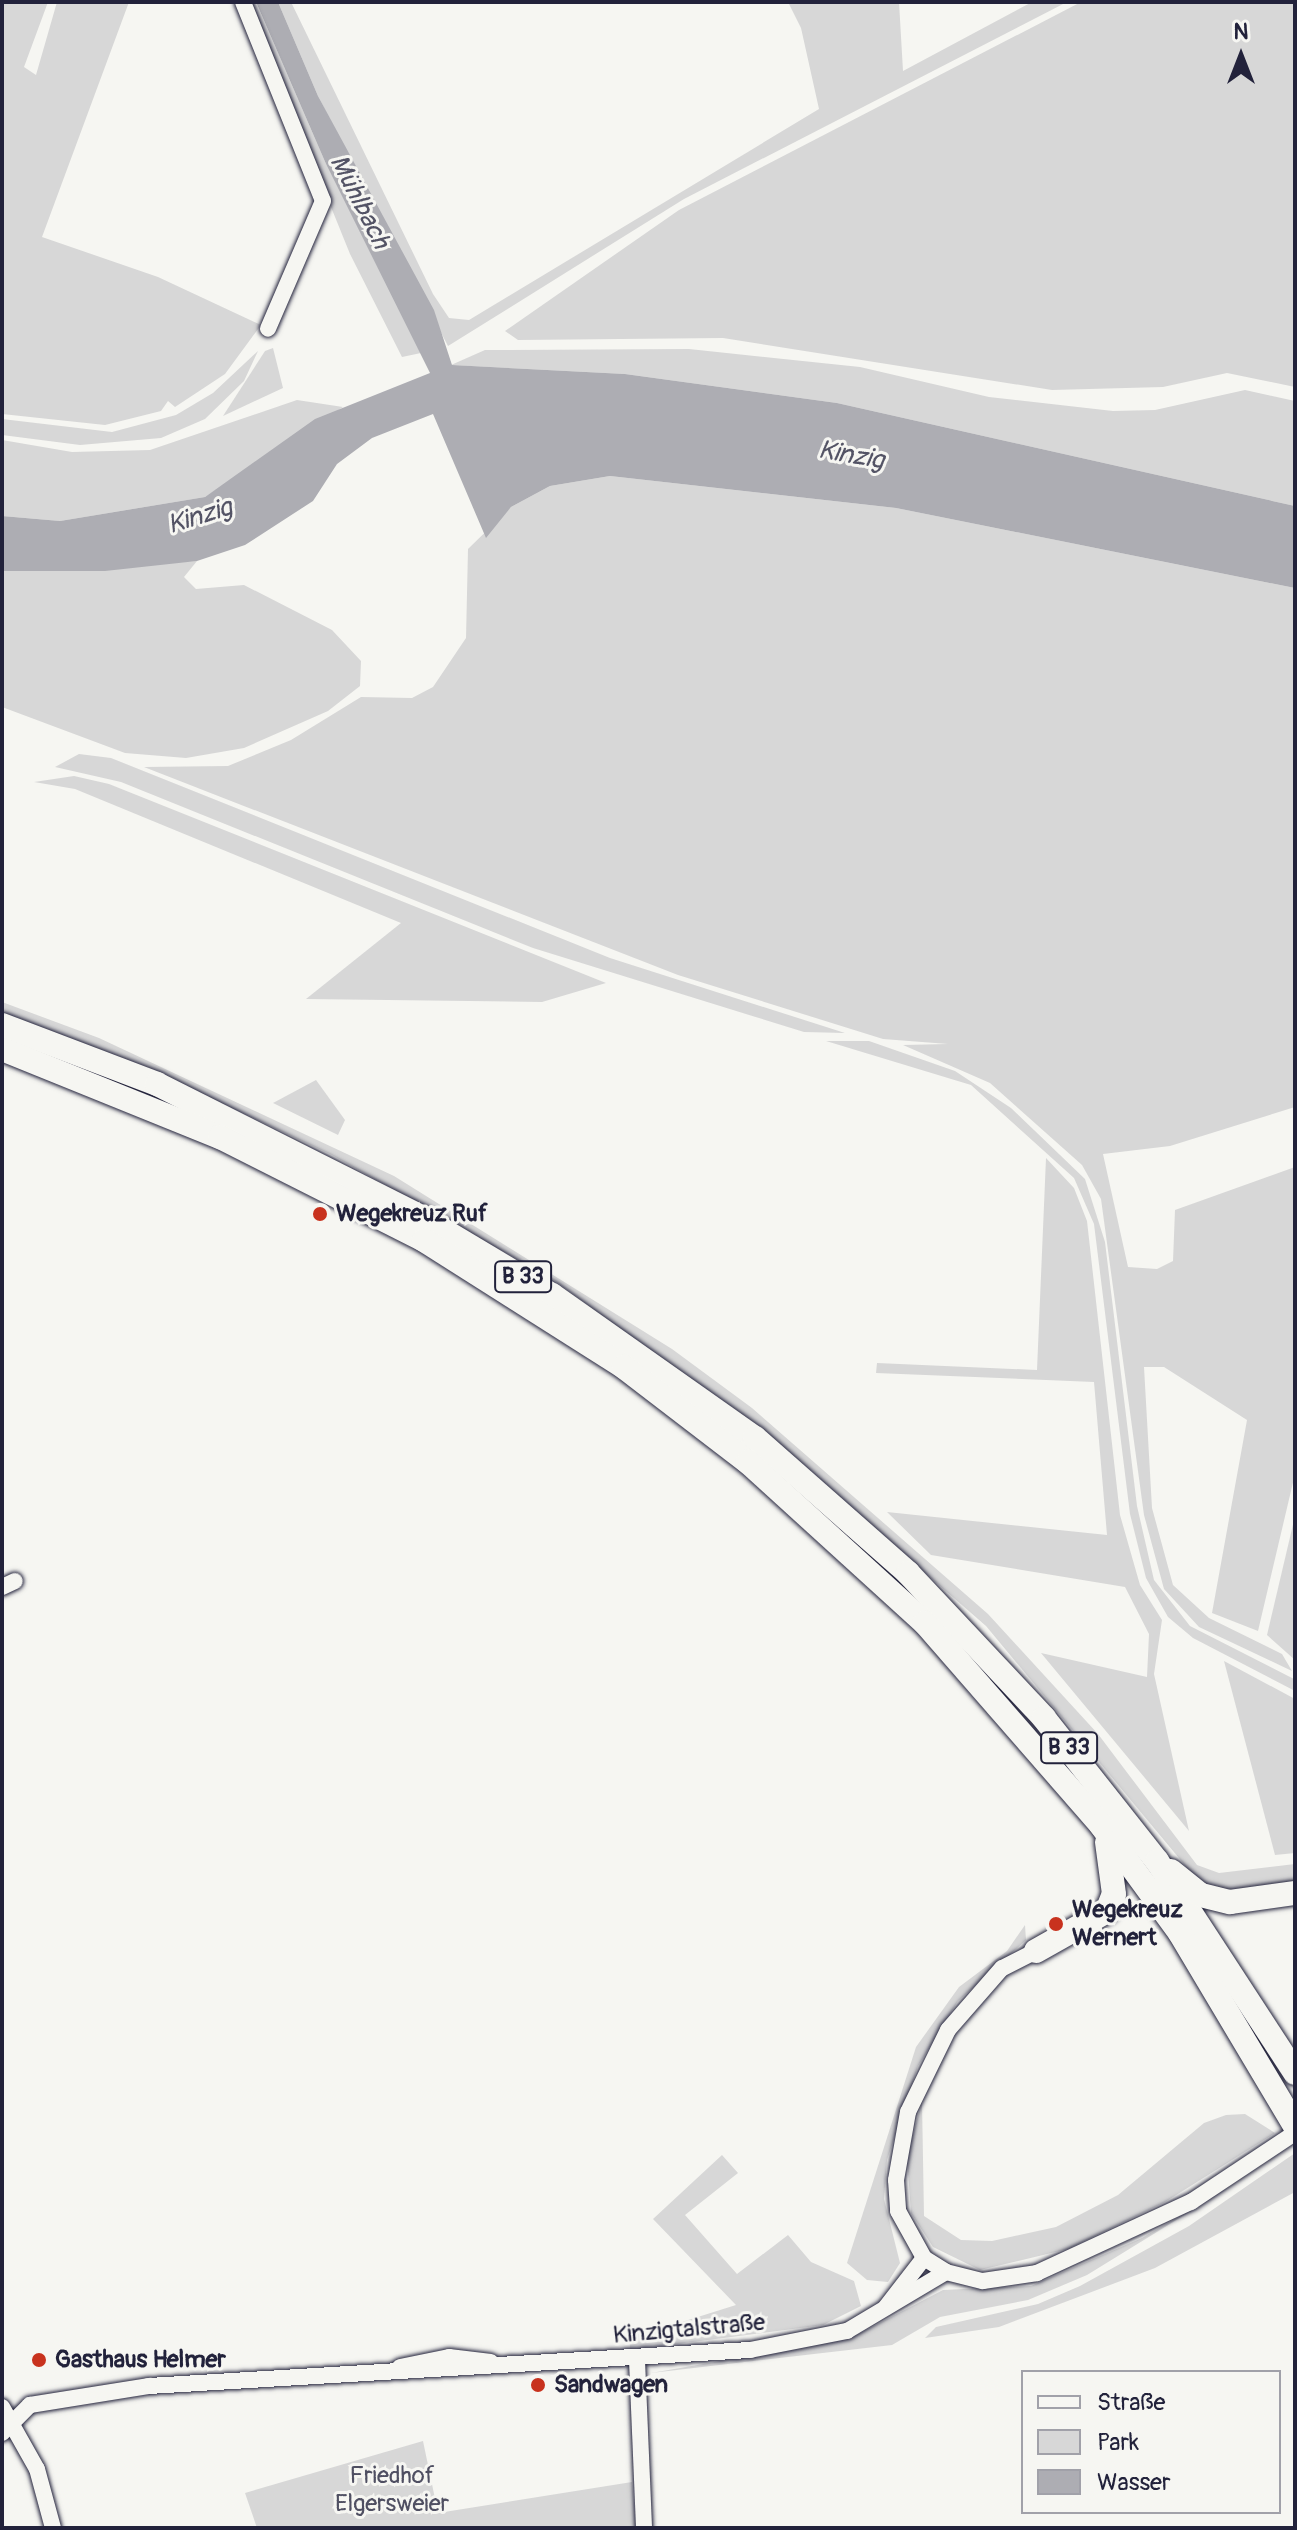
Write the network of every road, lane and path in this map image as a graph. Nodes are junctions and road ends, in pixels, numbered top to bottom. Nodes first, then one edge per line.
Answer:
1 (243, 2) edge
2 (268, 329) dead end
3 (2, 1025) edge
4 (2, 1049) edge
5 (1101, 1825) junction
6 (1157, 1861) junction
7 (1295, 1893) edge
8 (1036, 1951) joint
9 (1295, 2073) edge
10 (1295, 2126) edge
11 (1295, 2133) edge
12 (924, 2258) junction
13 (946, 2272) junction
14 (883, 2312) junction
15 (637, 2360) junction
16 (4, 2421) edge
17 (53, 2528) edge
18 (644, 2528) edge

1 - 2 street
3 - 6 highway, B 33
4 - 5 highway, B 33
5 - 8 highway
5 - 10 highway, B 33
6 - 7 highway, B 33
6 - 9 highway, B 33
8 - 12 street
11 - 13 street
12 - 13 street
12 - 14 street, Kinzigtalstraße
13 - 14 street, Kinzigtalstraße
14 - 15 street, Kinzigtalstraße
15 - 16 street, Kinzigtalstraße
15 - 18 street
16 - 17 street

